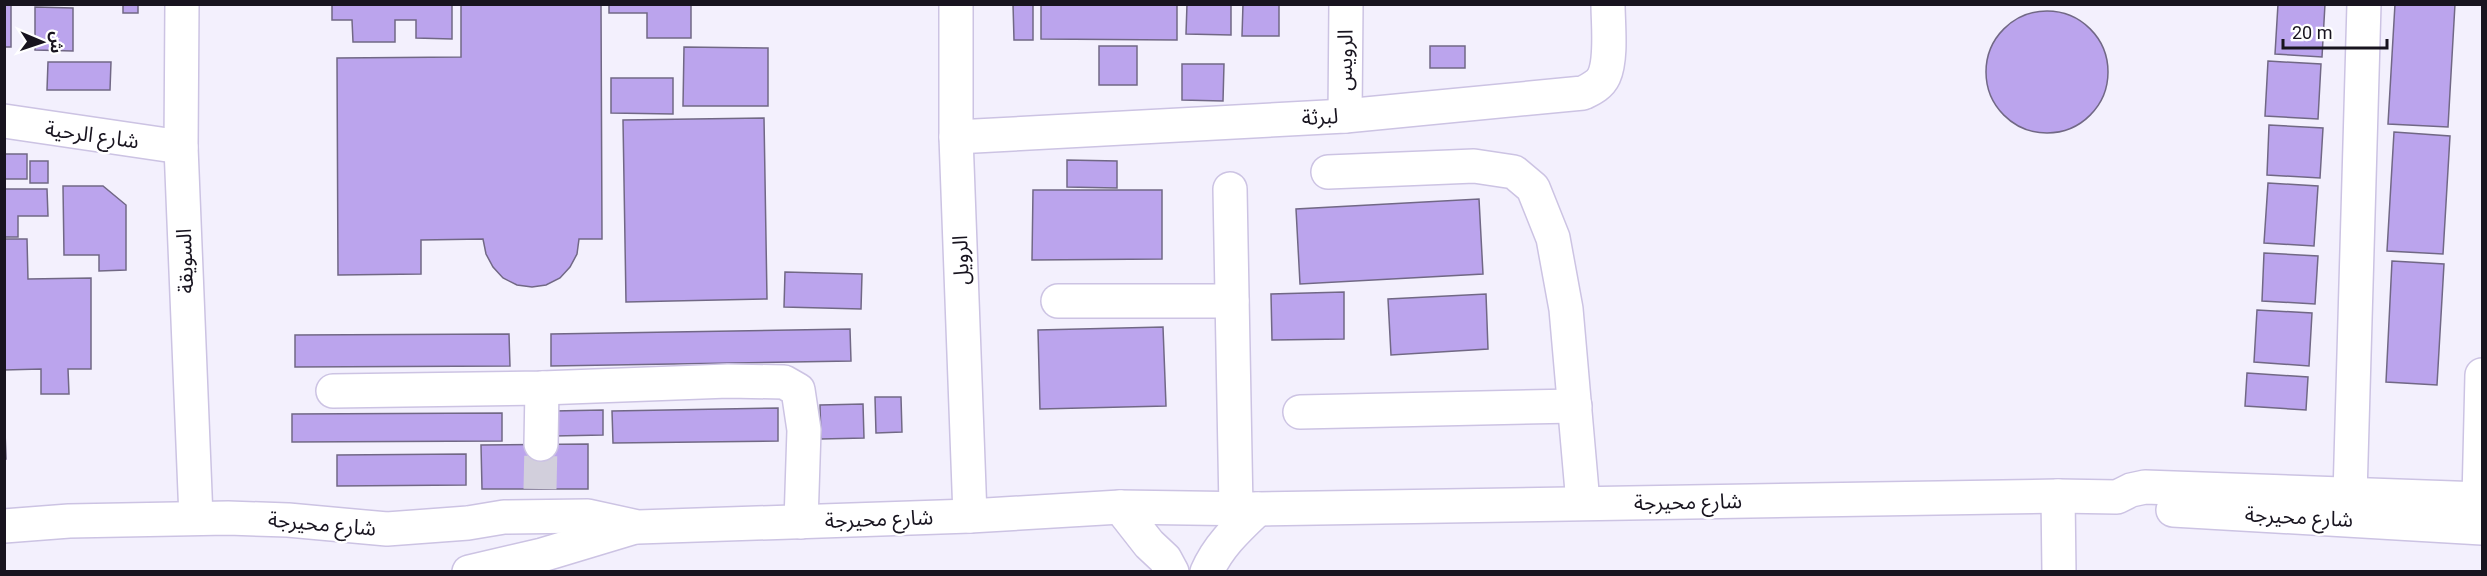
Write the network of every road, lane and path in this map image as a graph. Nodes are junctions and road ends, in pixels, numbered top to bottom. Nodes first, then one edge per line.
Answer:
1 (182, 4) edge
2 (956, 4) edge
3 (1346, 4) edge
4 (1608, 4) edge
5 (2364, 4) edge
6 (1345, 116) junction
7 (4, 122) edge
8 (956, 137) junction
9 (180, 147) junction
10 (1328, 172) dead end
11 (1230, 189) dead end
12 (1058, 301) dead end
13 (1232, 301) junction
14 (2482, 375) edge
15 (542, 388) junction
16 (333, 391) dead end
17 (1575, 406) junction
18 (1300, 412) dead end
19 (541, 444) tunnel mouth
20 (2350, 495) junction
21 (2058, 496) junction
22 (2117, 497) junction
23 (1583, 503) junction
24 (1120, 507) junction
25 (2481, 508) edge
26 (1247, 509) junction
27 (970, 516) junction
28 (196, 518) junction
29 (801, 522) junction
30 (4, 526) edge
31 (638, 527) junction
32 (469, 572) edge
33 (1172, 572) edge
34 (1207, 572) edge
35 (2059, 572) edge

1 - 9 street, السويقة
2 - 8 street, الرويل
3 - 6 street, الرويس
4 - 6 street, لبرثة
5 - 20 street
6 - 8 street, لبرثة
7 - 9 street, شارع الرحية
8 - 27 street, الرويل
9 - 28 street, السويقة
10 - 17 street
11 - 13 street
12 - 13 street
13 - 26 street
14 - 25 street
15 - 16 street
15 - 19 street
15 - 29 street
17 - 18 street
17 - 23 street
20 - 22 street, شارع محيرجة
20 - 25 street, شارع محيرجة
21 - 22 street, شارع محيرجة
21 - 23 street, شارع محيرجة
21 - 35 street
22 - 25 street, شارع محيرجة
23 - 26 street, شارع محيرجة
24 - 26 street, شارع محيرجة
24 - 27 street, شارع محيرجة
24 - 33 street
26 - 34 street
27 - 29 street, شارع محيرجة
28 - 30 street, شارع محيرجة
28 - 31 street, شارع محيرجة
29 - 31 street, شارع محيرجة
31 - 32 street, شارع محيرجة

